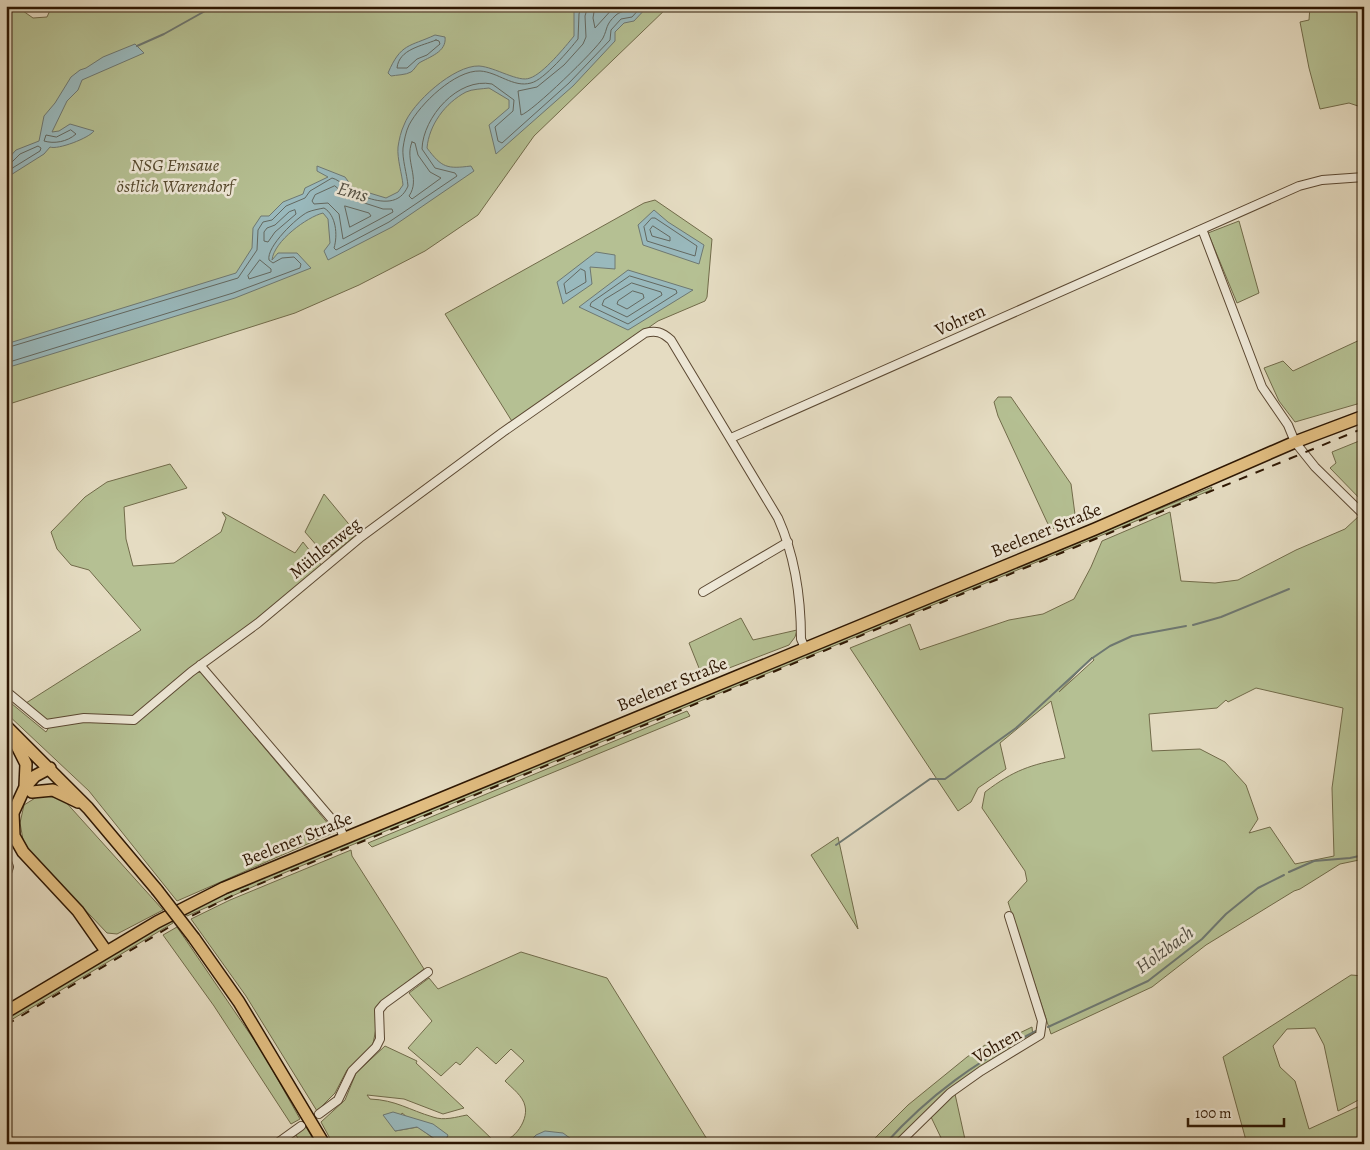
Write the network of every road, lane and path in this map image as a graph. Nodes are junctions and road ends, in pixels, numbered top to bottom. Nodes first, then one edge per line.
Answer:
1 (1364, 177) edge
2 (1202, 229) junction
3 (1364, 416) edge
4 (731, 438) junction
5 (1295, 442) junction
6 (1364, 515) edge
7 (788, 542) junction
8 (703, 592) dead end
9 (805, 648) junction
10 (200, 665) junction
11 (6, 691) edge
12 (7, 727) edge
13 (50, 768) junction
14 (29, 790) junction
15 (88, 808) junction
16 (344, 838) junction
17 (6, 859) edge
18 (6, 876) edge
19 (1009, 916) dead end
20 (106, 951) junction
21 (428, 972) dead end
22 (6, 1012) edge
23 (319, 1114) dead end
24 (301, 1126) dead end
25 (276, 1144) edge
26 (324, 1144) edge
27 (898, 1144) edge

1 - 2 street, Vohren
2 - 4 street, Vohren
2 - 5 street
3 - 5 main road, Beelener Straße
4 - 7 street
4 - 10 street, Mühlenweg
5 - 6 street
5 - 9 main road, Beelener Straße
7 - 8 street
7 - 9 street
9 - 16 main road, Beelener Straße
10 - 11 street, Mühlenweg
10 - 16 street
12 - 13 main road
12 - 14 main road
13 - 14 main road
13 - 15 main road
14 - 15 main road
14 - 20 main road
15 - 26 main road, bridge
16 - 20 main road, Beelener Straße
17 - 18 street
19 - 27 street, Vohren
20 - 22 main road, Beelener Straße
21 - 23 street
24 - 25 street

